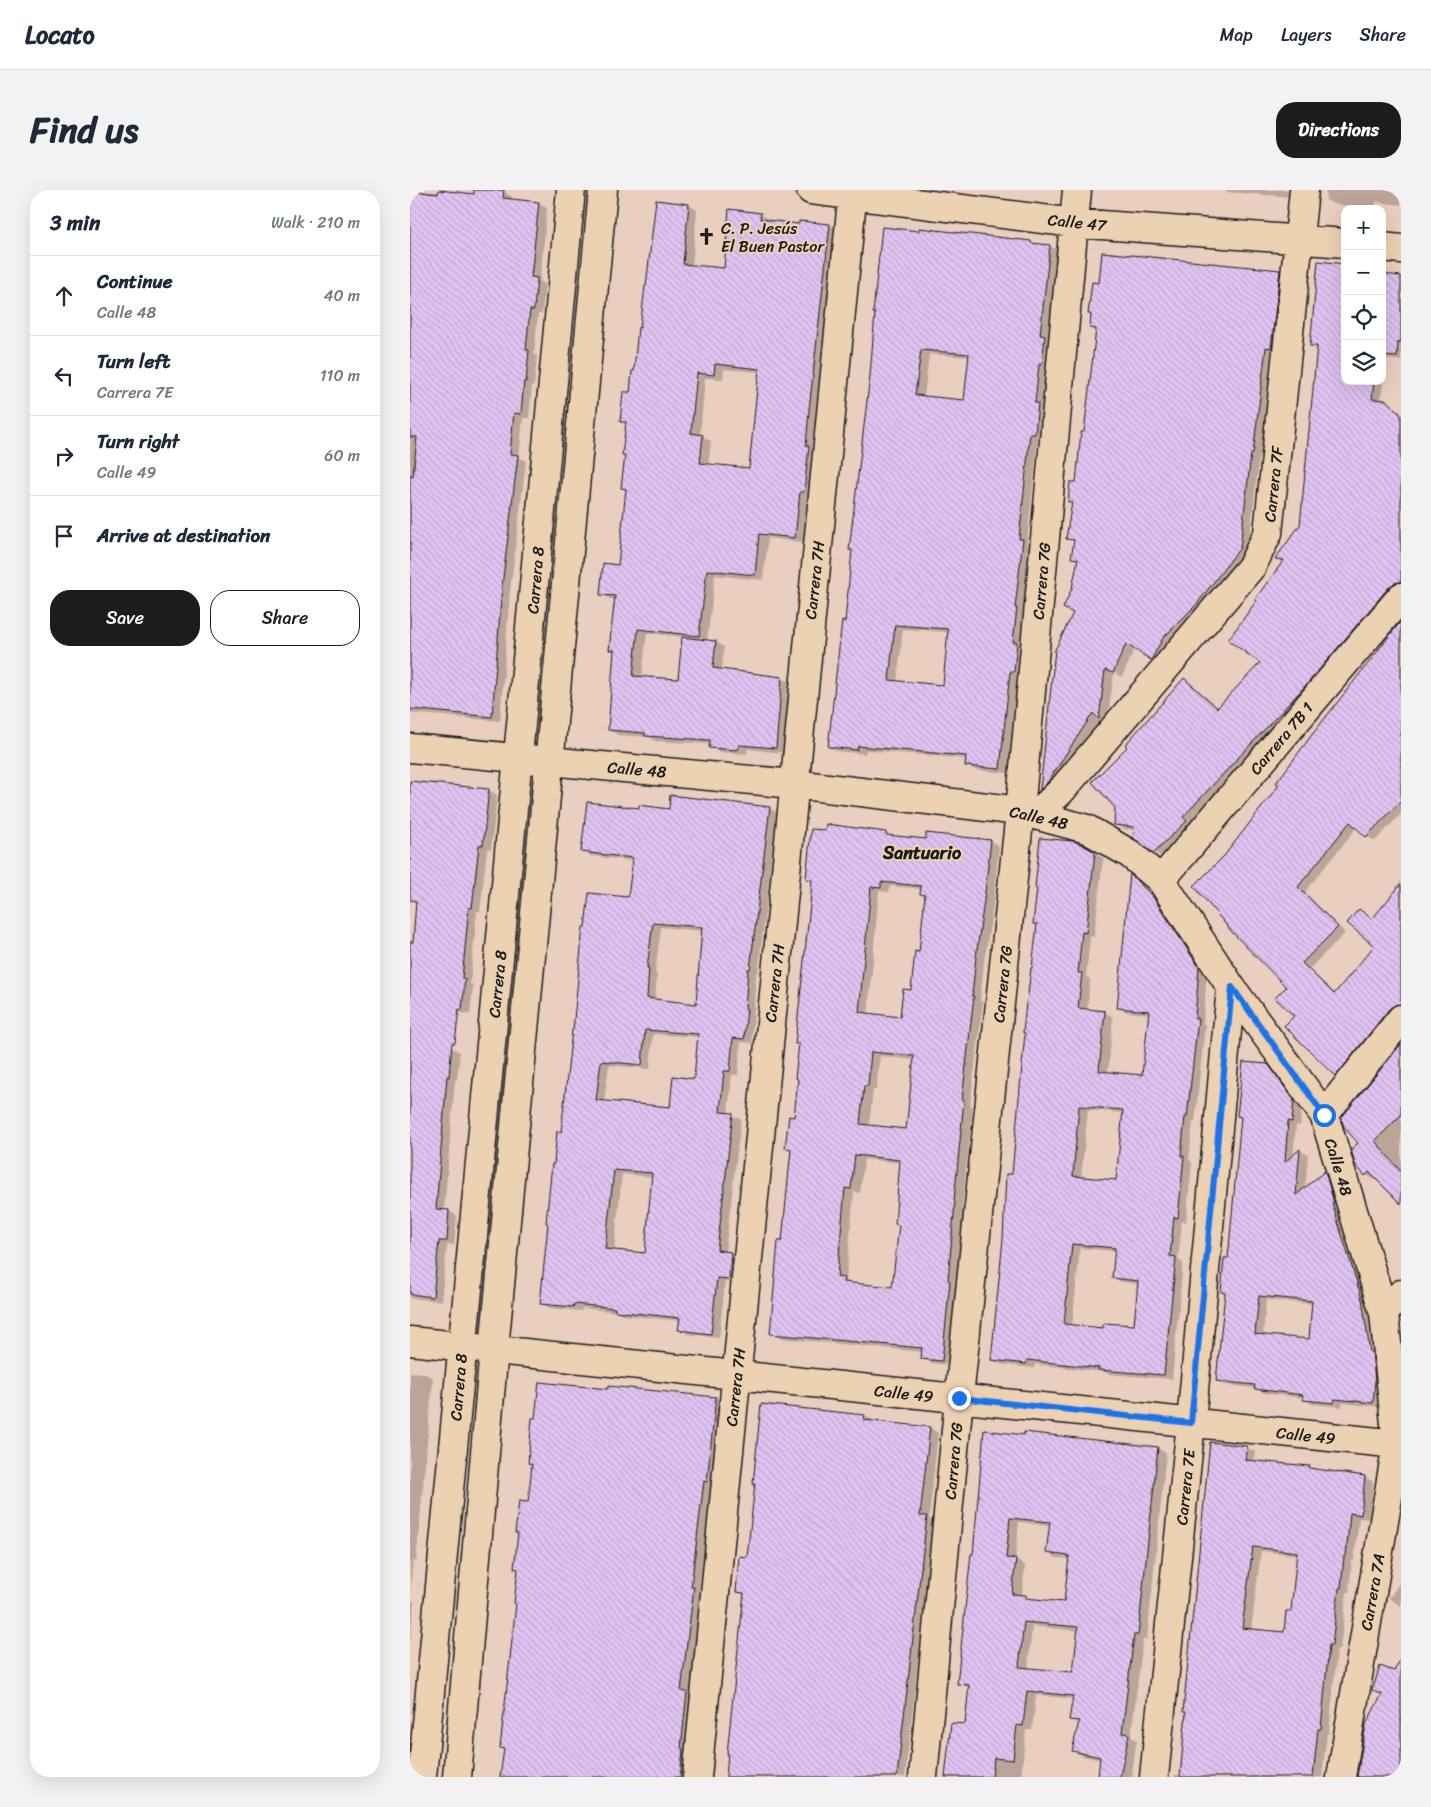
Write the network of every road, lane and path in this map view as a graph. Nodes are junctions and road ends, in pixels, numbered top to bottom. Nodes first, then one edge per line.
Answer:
1 (571, 190) edge
2 (603, 190) edge
3 (811, 190) edge
4 (1077, 190) edge
5 (1304, 190) edge
6 (852, 192) edge
7 (1074, 223) junction
8 (1299, 239) junction
9 (1341, 243) edge
10 (1386, 247) edge
11 (1401, 249) edge
12 (1401, 597) edge
13 (410, 748) edge
14 (519, 760) junction
15 (549, 761) junction
16 (794, 784) junction
17 (1028, 813) junction
18 (1161, 880) junction
19 (1232, 987) junction
20 (1401, 1019) edge
21 (1324, 1115) junction
22 (1392, 1304) edge
23 (410, 1341) edge
24 (462, 1346) junction
25 (494, 1350) junction
26 (736, 1375) junction
27 (959, 1398) junction
28 (1191, 1423) junction
29 (1397, 1444) junction
30 (422, 1777) edge
31 (457, 1777) edge
32 (697, 1777) edge
33 (923, 1777) edge
34 (1154, 1777) edge
35 (1341, 1777) edge

1 - 14 street, Carrera 8
2 - 15 street, Carrera 8
3 - 6 street, Calle 47
4 - 7 street, Carrera 7G
5 - 8 street, Carrera 7F
6 - 7 street, Calle 47
6 - 16 street, Carrera 7H
7 - 8 street, Calle 47
7 - 17 street, Carrera 7G
8 - 9 street, Calle 47
8 - 17 street, Carrera 7F
10 - 11 street
12 - 18 street, Carrera 7B 1
13 - 14 street, Calle 48
14 - 15 street, Calle 48
14 - 24 street, Carrera 8
15 - 16 street, Calle 48
15 - 25 street, Carrera 8
16 - 17 street, Calle 48
16 - 26 street, Carrera 7H
17 - 18 street, Calle 48
17 - 27 street, Carrera 7G
18 - 19 street, Calle 48
19 - 21 street, Calle 48
19 - 28 street, Carrera 7E
20 - 21 street
21 - 22 street, Calle 48
22 - 29 street, Carrera 7A
23 - 24 street, Calle 49
24 - 25 street, Calle 49
24 - 30 street, Carrera 8
25 - 26 street, Calle 49
25 - 31 street, Carrera 8
26 - 27 street, Calle 49
26 - 32 street, Carrera 7H
27 - 28 street, Calle 49
27 - 33 street, Carrera 7G
28 - 29 street, Calle 49
28 - 34 street, Carrera 7E
29 - 35 street, Carrera 7A

